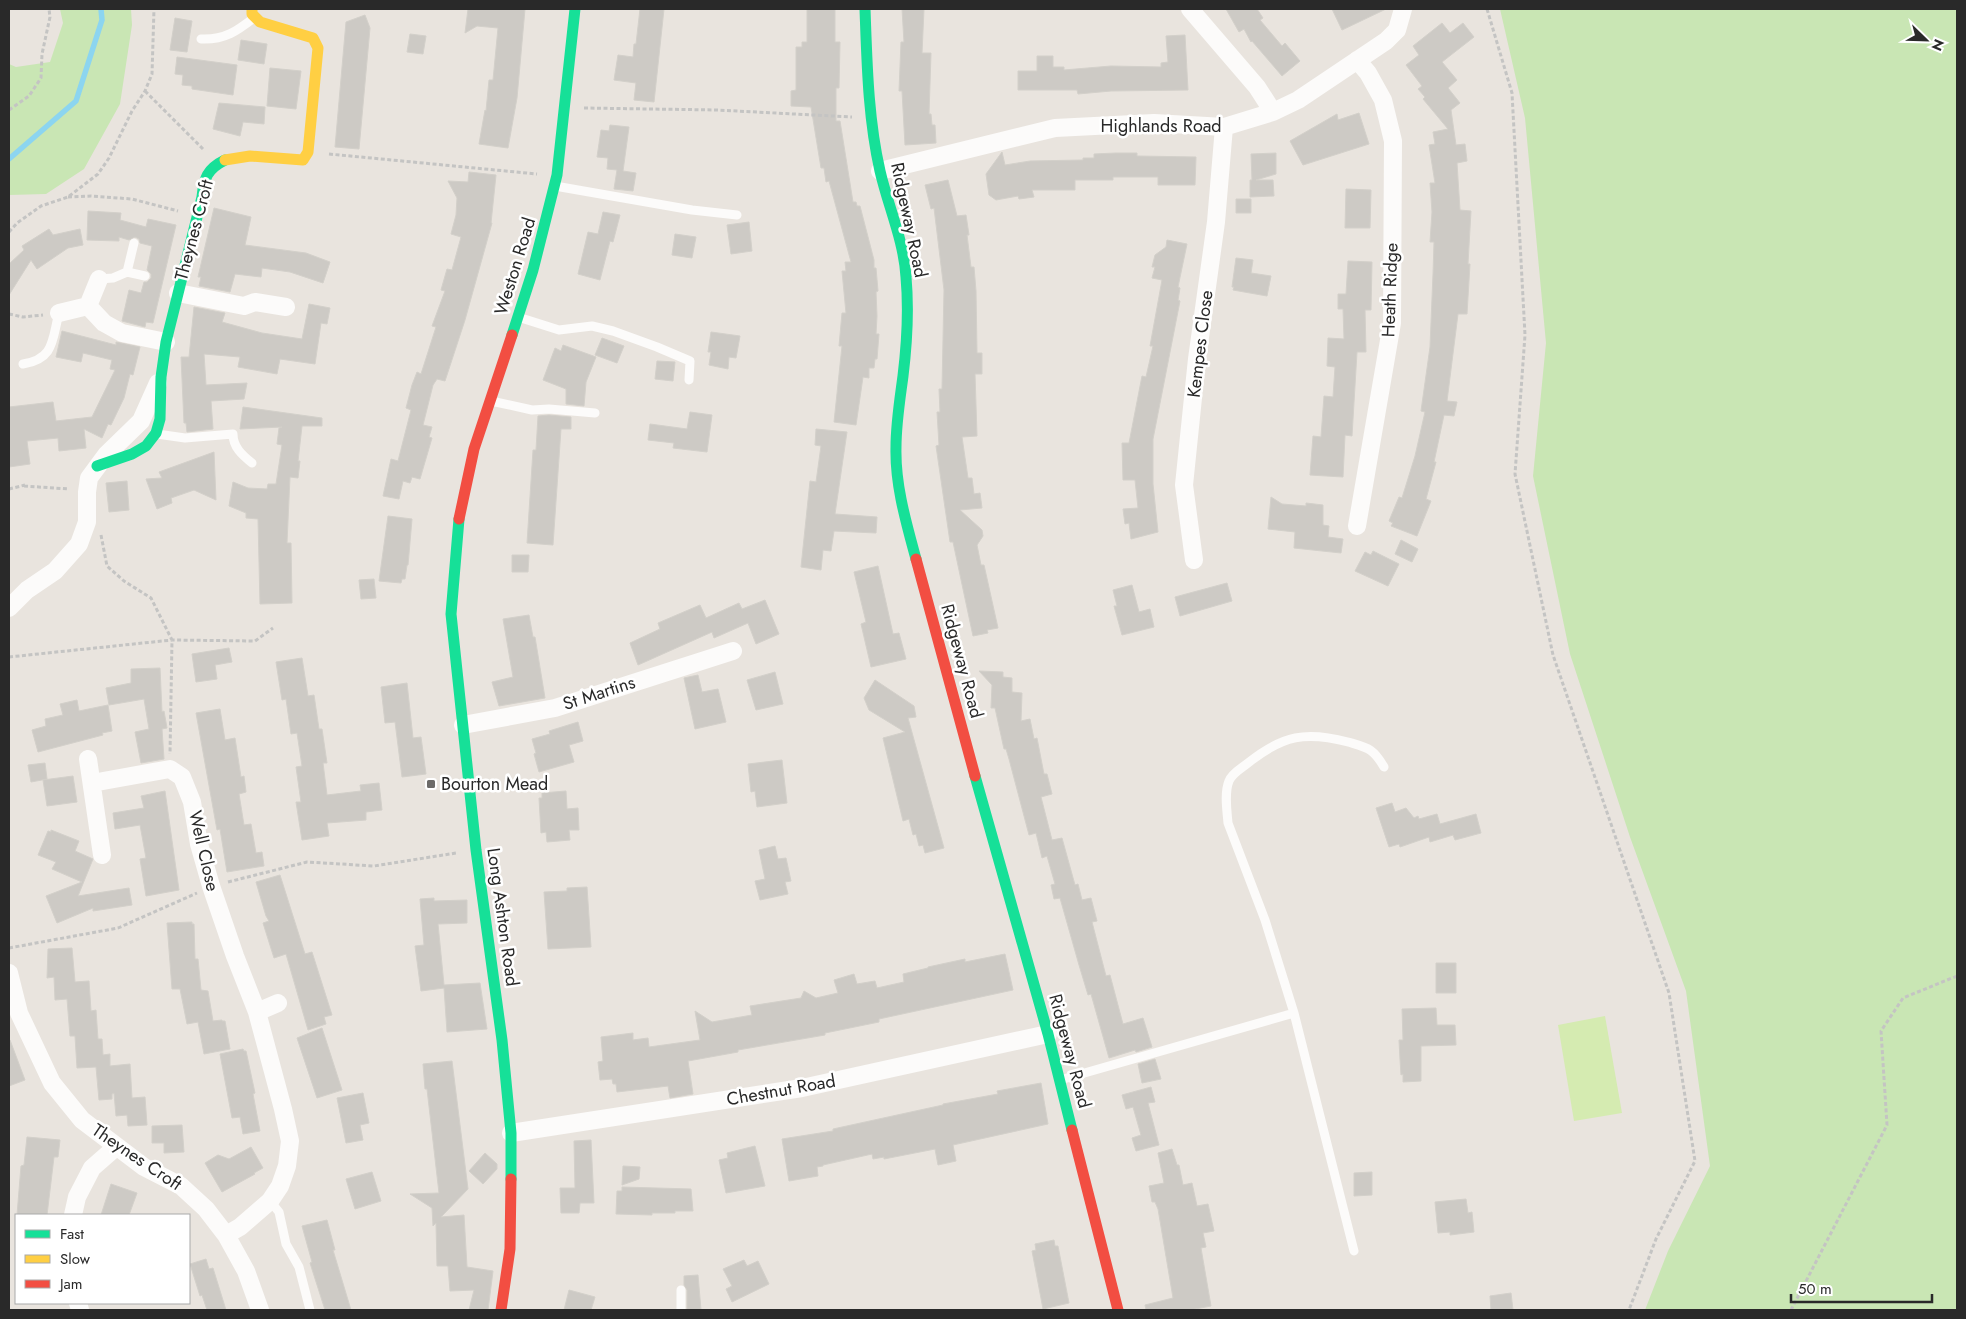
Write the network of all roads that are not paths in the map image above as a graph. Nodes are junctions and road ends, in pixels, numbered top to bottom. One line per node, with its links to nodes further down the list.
1 (575, 9): 11 (street, Weston Road)
2 (864, 9): 10 (street, Ridgeway Road)
3 (1190, 9): 8 (street)
4 (1403, 9): 7 (street, Highlands Road)
5 (254, 13): 6 (lane); 17 (street, Theynes Croft)
6 (201, 39)
7 (1357, 60): 8 (street, Highlands Road); 32 (street, Heath Ridge)
8 (1273, 112): 9 (street, Highlands Road)
9 (1224, 127): 10 (street, Highlands Road); 34 (street, Kempes Close)
10 (880, 171): 47 (street, Ridgeway Road)
11 (556, 181): 12 (lane); 21 (street, Weston Road)
12 (737, 215)
13 (134, 243): 14 (lane)
14 (127, 272): 15 (lane); 16 (lane)
15 (145, 276)
16 (99, 279): 18 (street)
17 (178, 293): 19 (street); 22 (street, Theynes Croft)
18 (88, 306): 20 (street); 22 (street)
19 (286, 307)
20 (59, 313): 23 (lane)
21 (518, 317): 25 (lane); 26 (street, Weston Road)
22 (166, 342): 24 (street, Theynes Croft)
23 (23, 364)
24 (161, 377): 28 (street, Theynes Croft); 29 (street, Theynes Croft)
25 (689, 380)
26 (490, 400): 27 (lane); 33 (street, Weston Road)
27 (595, 414)
28 (138, 425): 29 (lane); 31 (street, Theynes Croft)
29 (156, 434): 30 (lane); 31 (street)
30 (252, 463)
31 (97, 466): 35 (street, Theynes Croft)
32 (1356, 526)
33 (457, 528): 37 (street, Long Ashton Road)
34 (1194, 560)
35 (9, 608)
36 (733, 651): 37 (street, St Martins)
37 (463, 725): 49 (street, Long Ashton Road)
38 (88, 759): 40 (street)
39 (1384, 766): 45 (lane)
40 (92, 783): 41 (street); 44 (street, Well Close)
41 (102, 855)
42 (9, 973): 46 (street, Theynes Croft)
43 (278, 1003): 44 (street)
44 (257, 1012): 51 (street, Well Close)
45 (1294, 1013): 48 (lane); 54 (lane)
46 (14, 1015): 50 (street, Theynes Croft)
47 (1048, 1034): 48 (street, Ridgeway Road); 49 (street, Chestnut Road)
48 (1060, 1080): 60 (street, Ridgeway Road)
49 (510, 1134): 58 (street, Long Ashton Road)
50 (116, 1147): 52 (street); 53 (street, Theynes Croft)
51 (270, 1200): 53 (street, Well Close); 57 (lane)
52 (73, 1214)
53 (226, 1235): 56 (street, Theynes Croft)
54 (1354, 1251)
55 (681, 1290): 59 (lane)
56 (260, 1310)
57 (310, 1310)
58 (502, 1310)
59 (681, 1310)
60 (1118, 1310)

